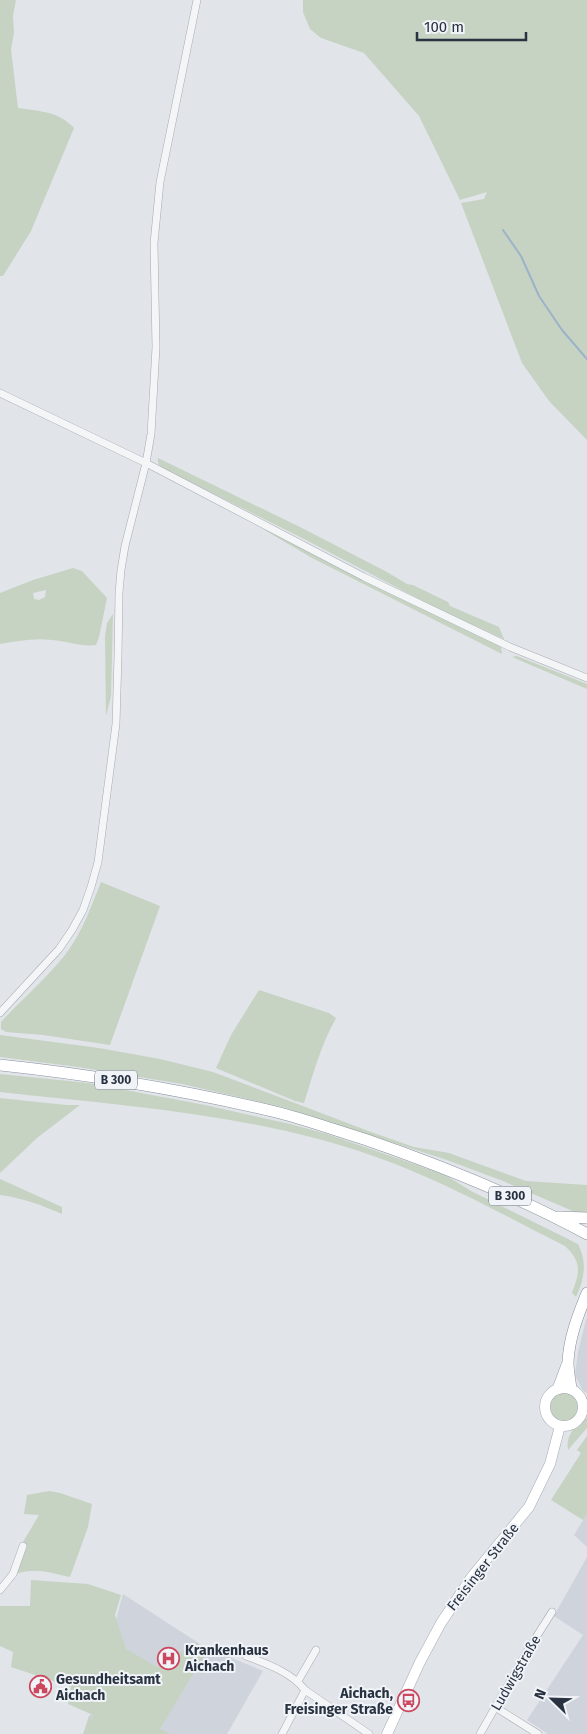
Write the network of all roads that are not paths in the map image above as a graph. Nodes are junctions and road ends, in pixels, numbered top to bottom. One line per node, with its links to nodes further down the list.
1 (197, 0): 3 (street)
2 (0, 393): 3 (street)
3 (146, 463): 4 (street); 5 (street)
4 (587, 678)
5 (0, 1013)
6 (0, 1065): 7 (highway, B 300)
7 (555, 1216): 8 (highway); 9 (highway, B 300)
8 (587, 1218)
9 (572, 1226): 10 (highway, B 300); 11 (highway)
10 (587, 1234)
11 (587, 1242)
12 (587, 1293): 13 (highway)
13 (568, 1364): 14 (highway); 15 (highway)
14 (558, 1389): 15 (main road); 17 (main road)
15 (571, 1389): 16 (main road)
16 (585, 1406): 17 (main road)
17 (560, 1426): 28 (main road, Freisinger Straße)
18 (23, 1546): 19 (street)
19 (0, 1590)
20 (552, 1612): 25 (street, Ludwigstraße)
21 (316, 1650): 23 (street)
22 (246, 1656): 23 (street)
23 (298, 1681): 24 (street)
24 (305, 1690): 26 (street); 27 (street)
25 (496, 1706): 29 (street, Ludwigstraße); 30 (street)
26 (282, 1734)
27 (369, 1734)
28 (386, 1734)
29 (480, 1734)
30 (538, 1734)

